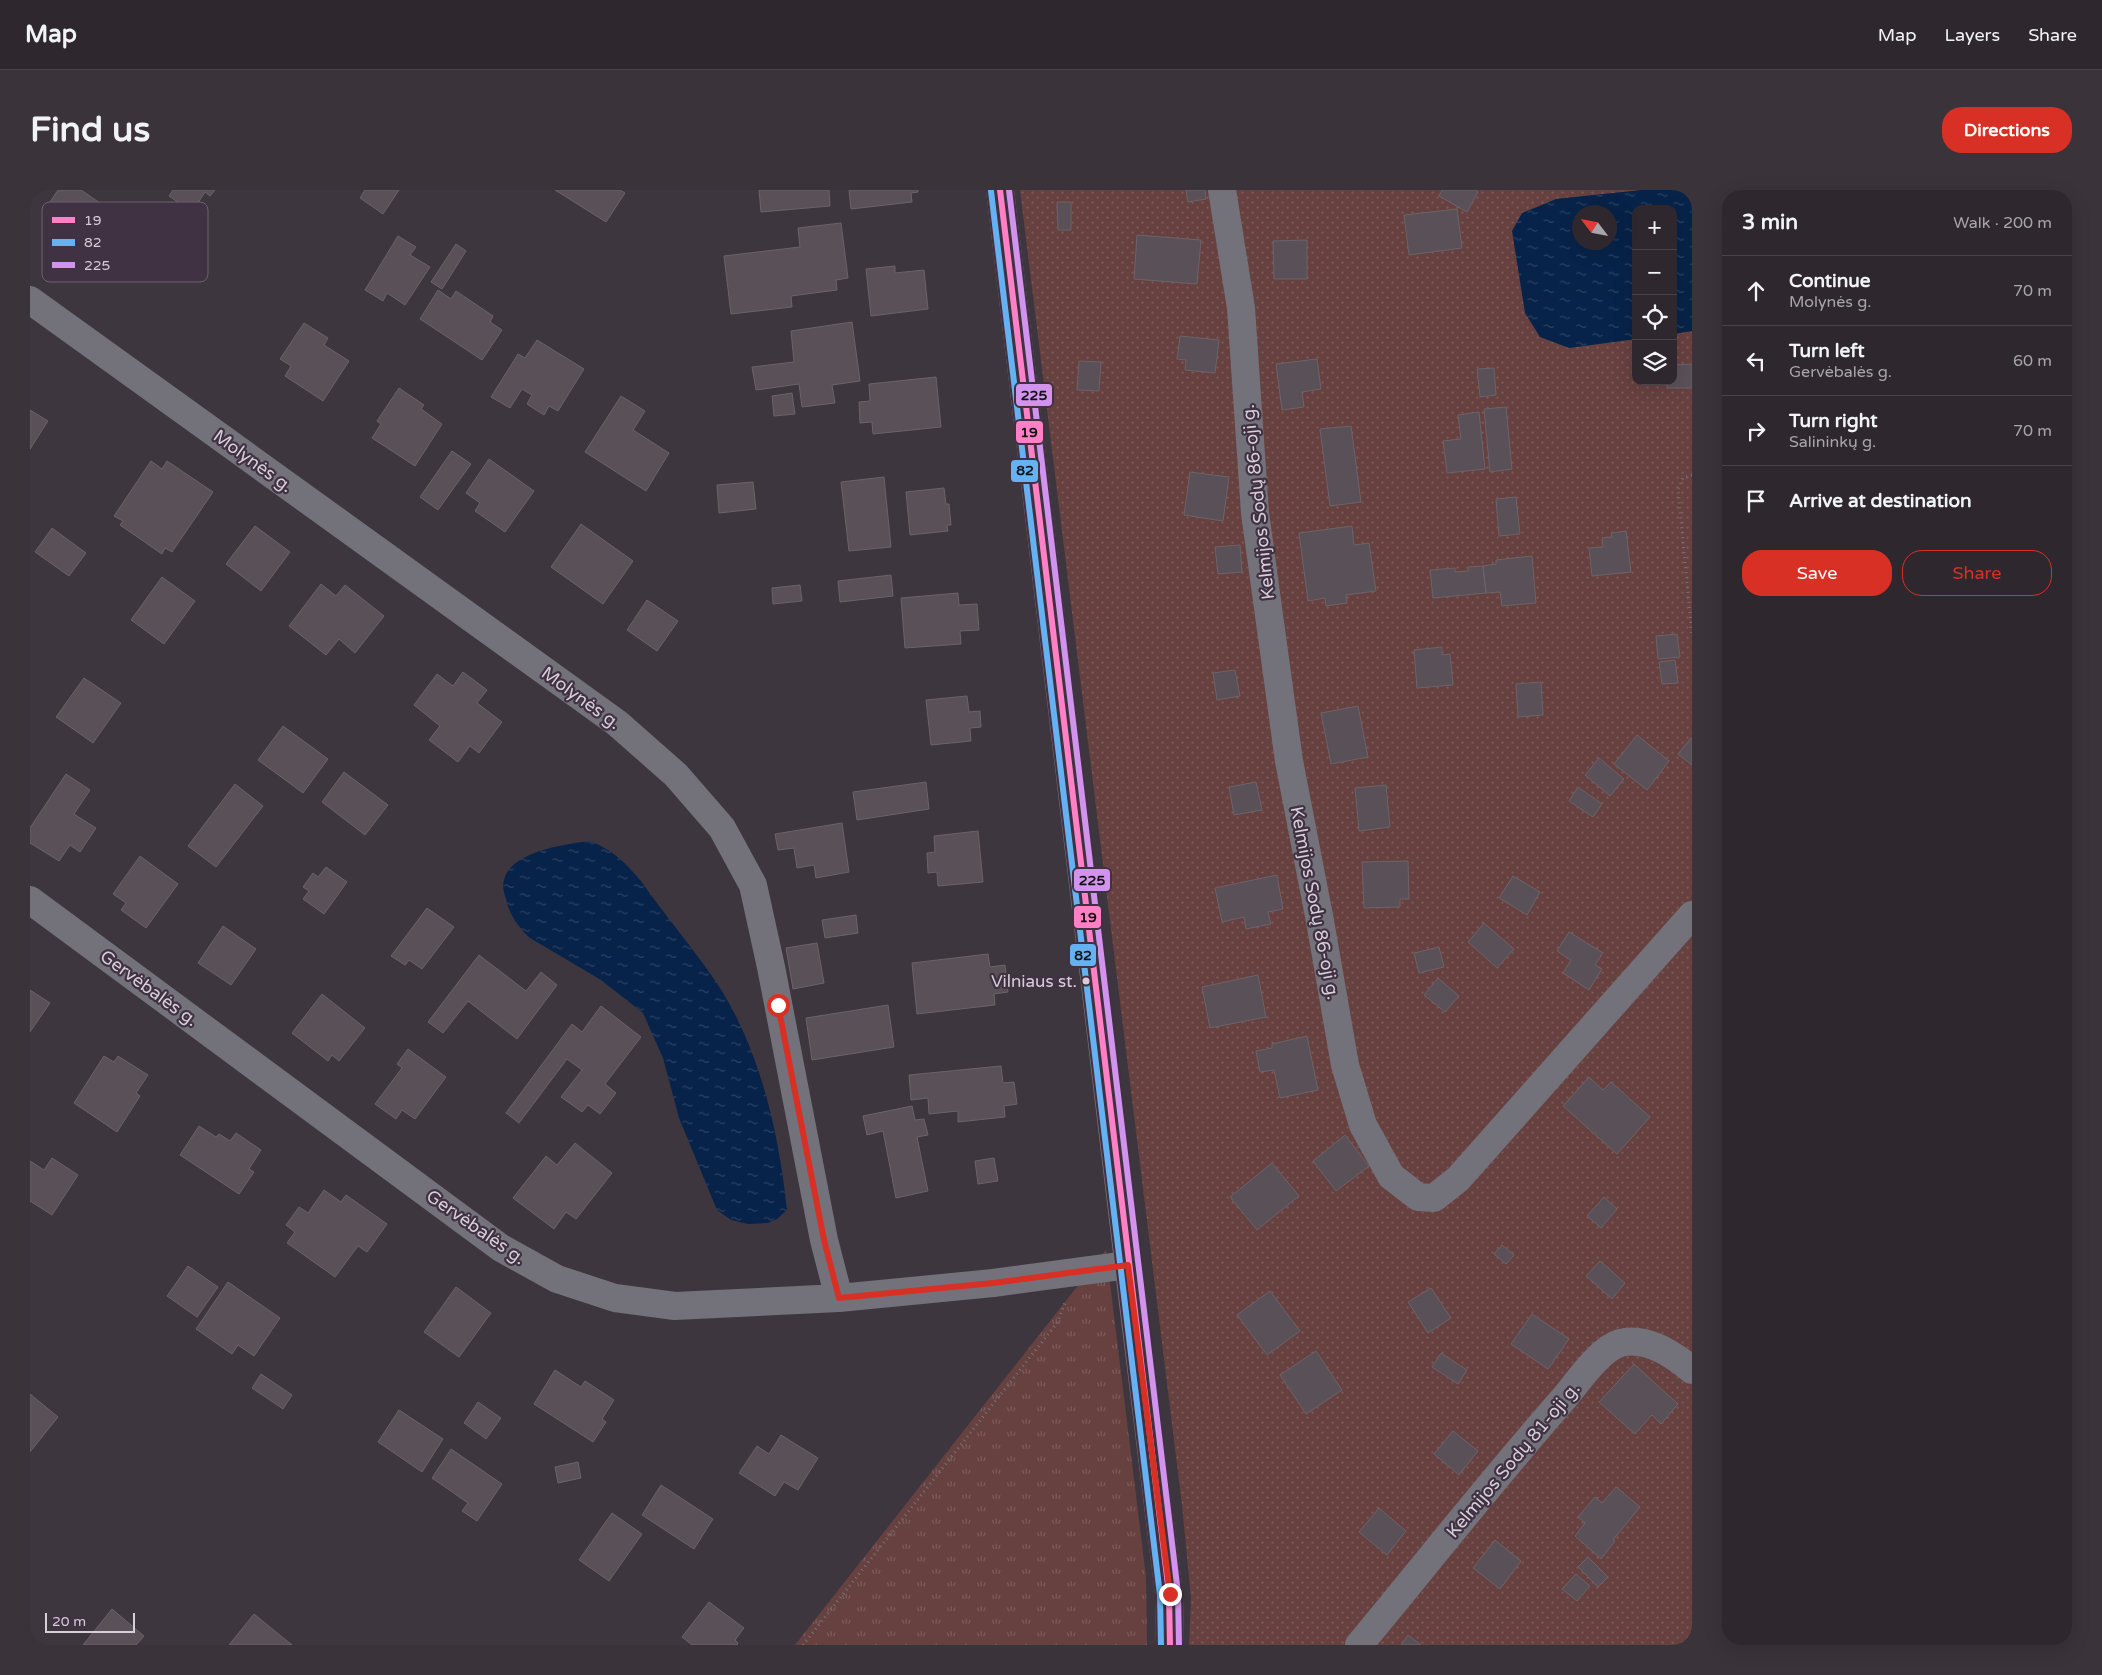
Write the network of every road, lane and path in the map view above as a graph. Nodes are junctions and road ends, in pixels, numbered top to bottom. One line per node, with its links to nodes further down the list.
1 (1000, 190): 8 (main road)
2 (1222, 190): 7 (street, Kelmijos Sodų 86-oji g.)
3 (30, 300): 10 (street, Molynės g.)
4 (1692, 475): 5 (path)
5 (1692, 634)
6 (30, 900): 10 (street, Gervėbalės g.)
7 (1692, 915)
8 (1128, 1265): 9 (street, Gervėbalės g.); 13 (main road)
9 (1065, 1274): 10 (street, Gervėbalės g.); 12 (path)
10 (839, 1298)
11 (1692, 1370): 14 (street, Kelmijos Sodų 81-oji g.)
12 (803, 1645)
13 (1170, 1645)
14 (1360, 1645)

